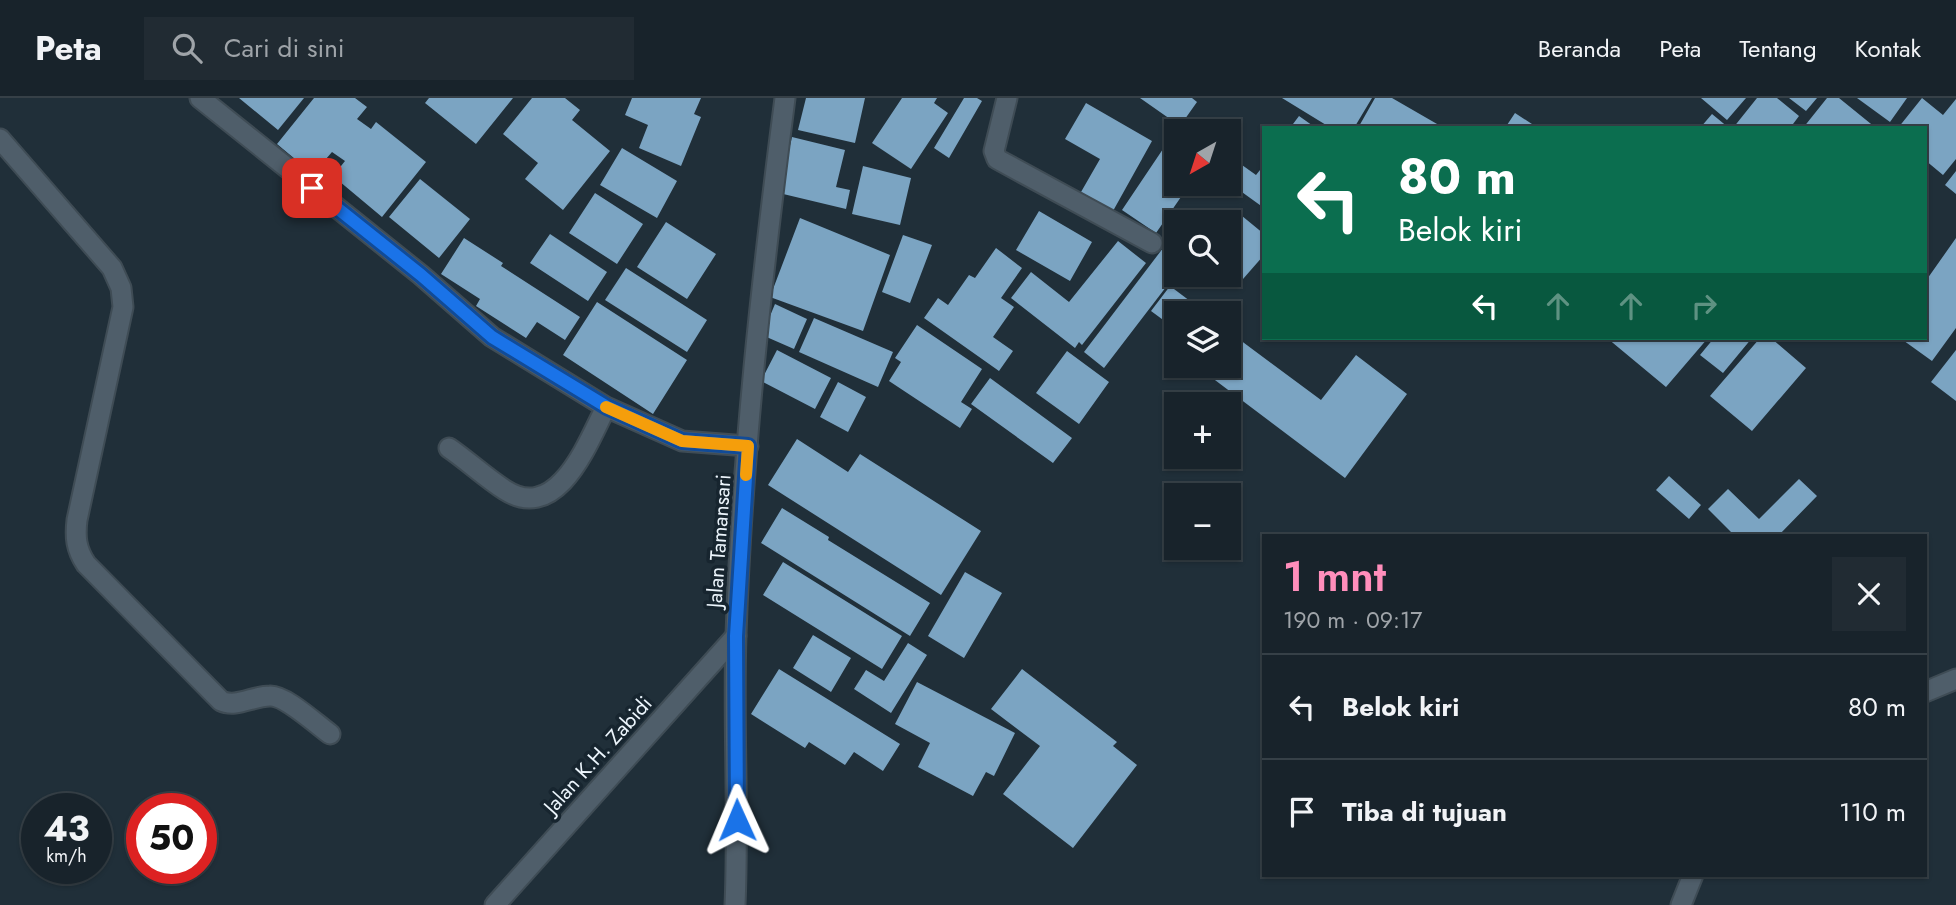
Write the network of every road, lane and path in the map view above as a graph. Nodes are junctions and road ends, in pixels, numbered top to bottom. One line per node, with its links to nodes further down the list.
1 (200, 98): 6 (street)
2 (785, 98): 7 (street, Jalan Tamansari)
3 (1007, 98): 5 (street)
4 (0, 139): 12 (street)
5 (1152, 243)
6 (607, 407): 7 (street); 8 (street)
7 (748, 446): 9 (street, Jalan Tamansari)
8 (449, 448)
9 (736, 636): 14 (street, Jalan K.H. Zabidi); 15 (street, Jalan Tamansari)
10 (1956, 679): 11 (street)
11 (1927, 691)
12 (330, 734)
13 (1692, 877): 16 (street)
14 (495, 905)
15 (735, 905)
16 (1681, 905)

